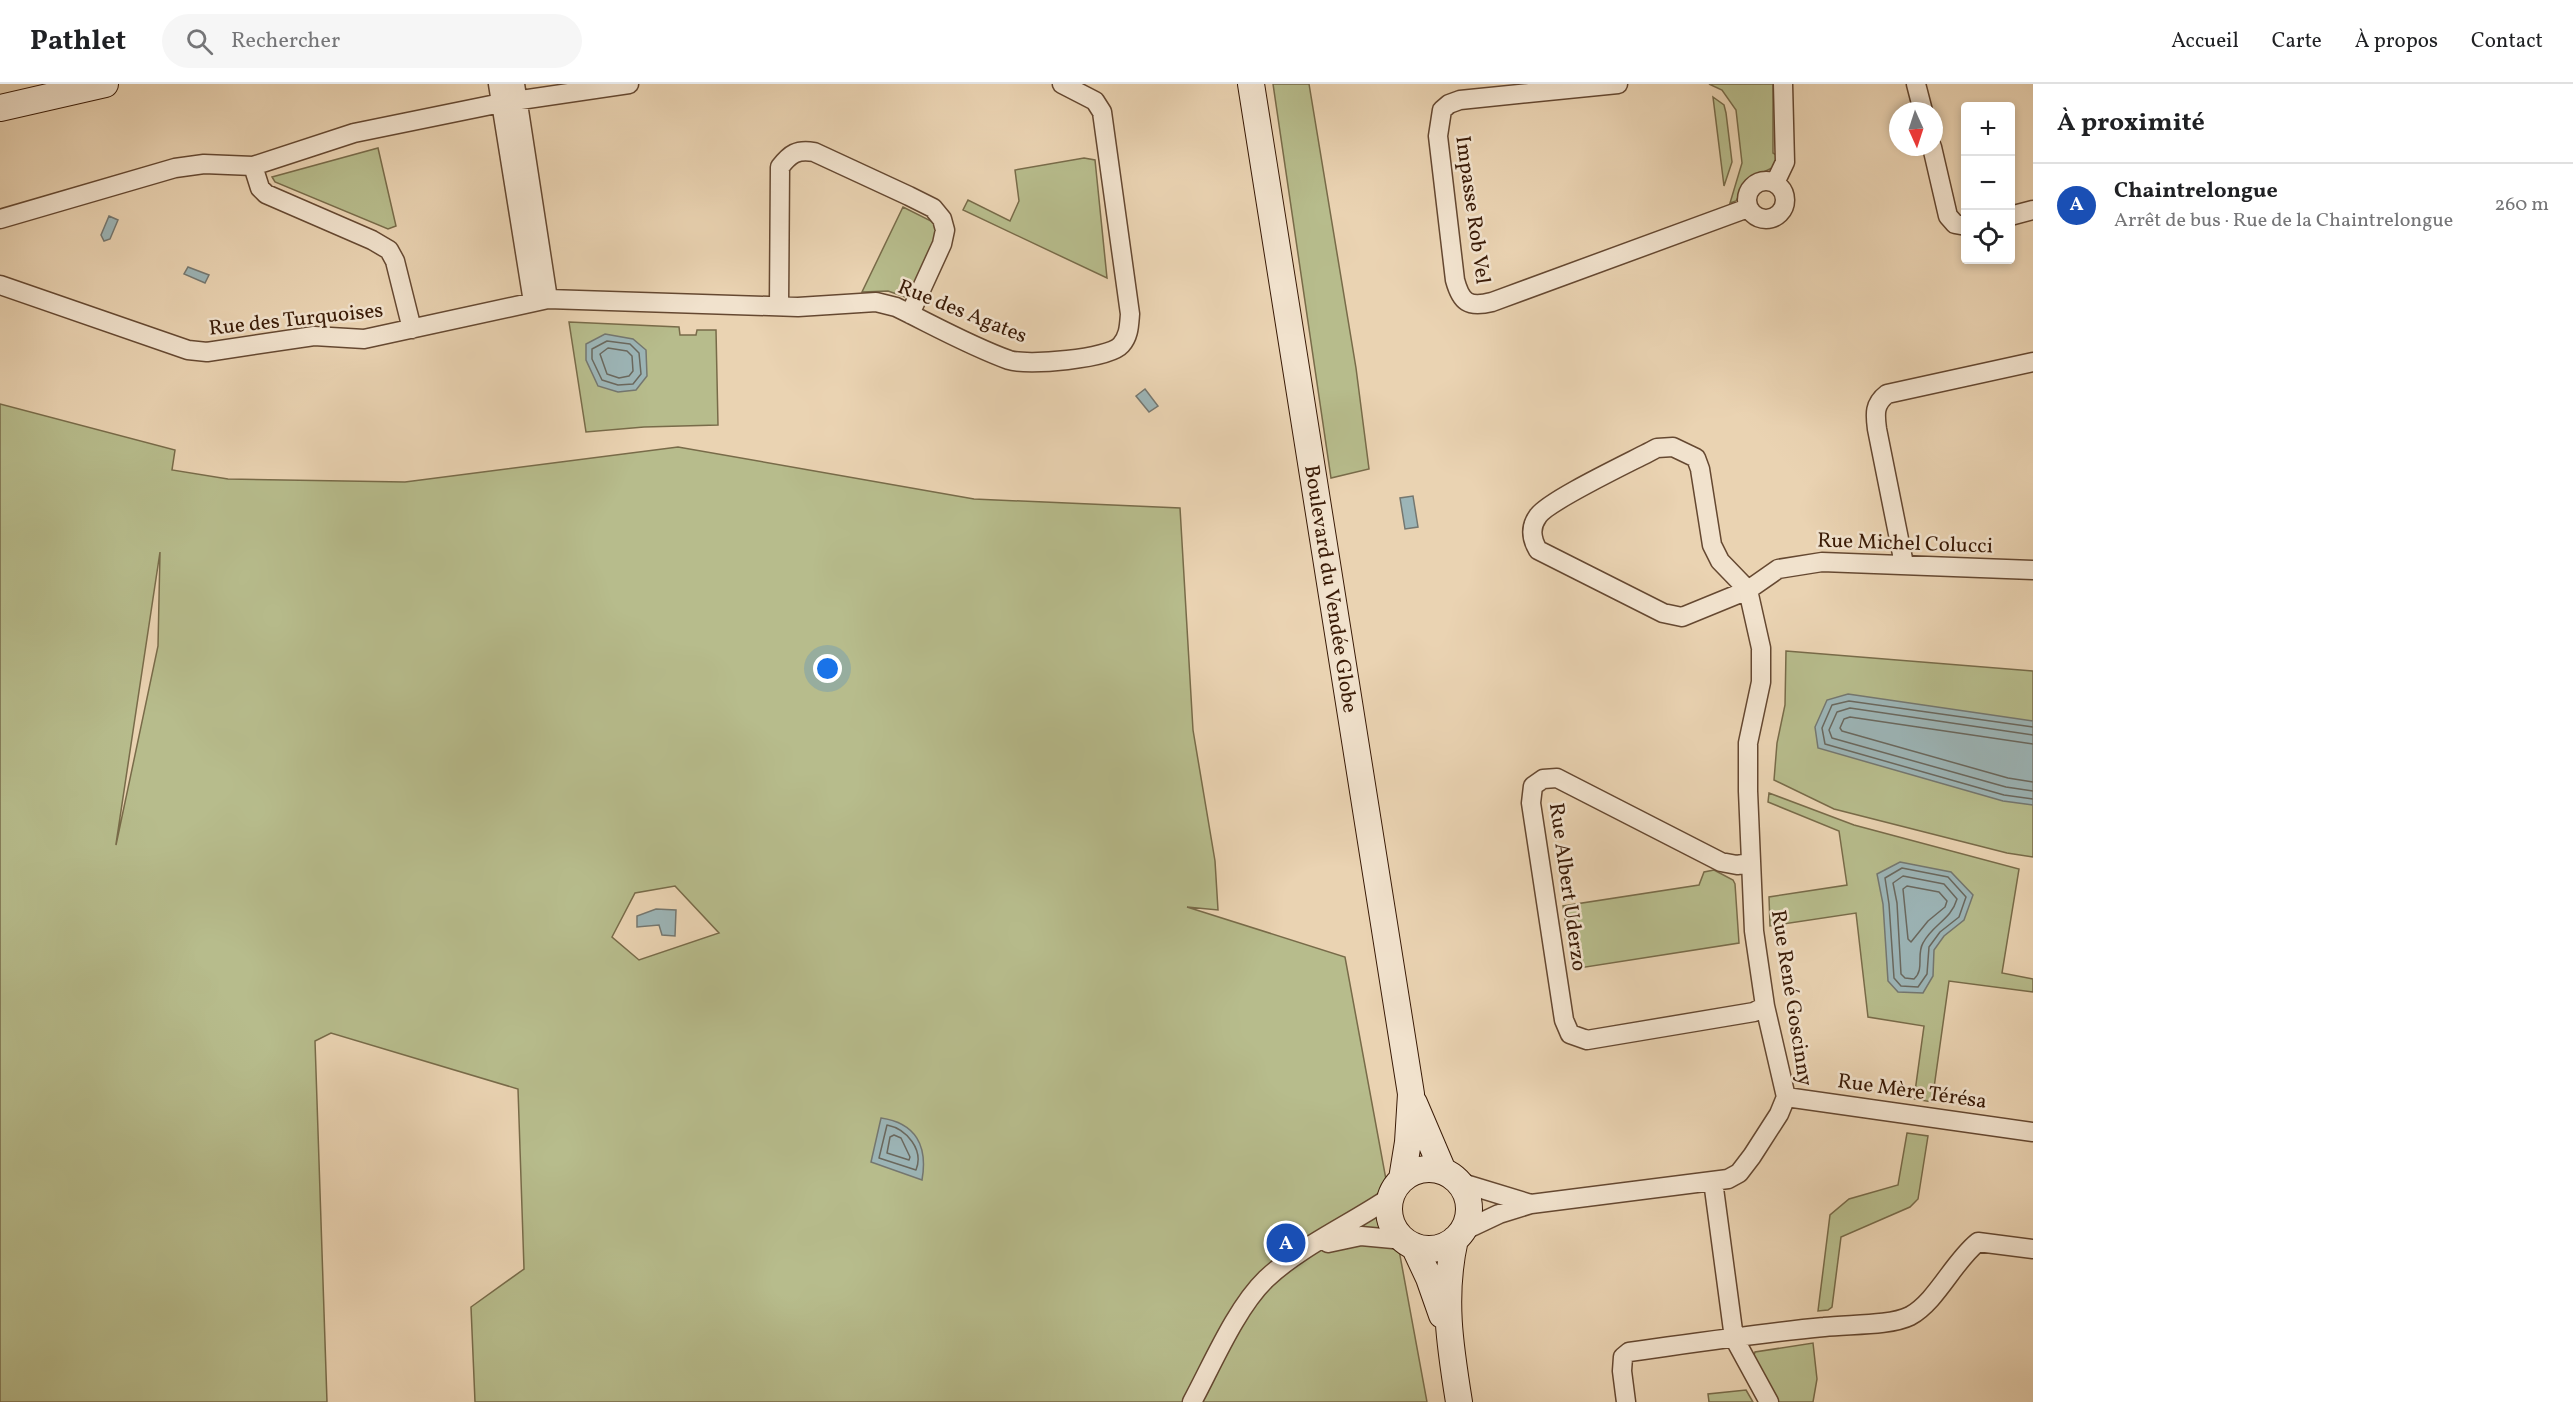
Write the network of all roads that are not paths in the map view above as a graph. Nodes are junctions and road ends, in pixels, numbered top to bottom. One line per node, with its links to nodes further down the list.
1 (105, 84): 12 (main road)
2 (498, 84): 10 (street)
3 (629, 84): 10 (street)
4 (1062, 84): 9 (street, Rue des Agates)
5 (1251, 84): 32 (main road, Boulevard du Vendée Globe)
6 (1618, 84): 16 (street, Impasse Rob Vel)
7 (1783, 84): 15 (street)
8 (1916, 84): 11 (street)
9 (1097, 92): 24 (street, Rue des Agates)
10 (511, 96): 14 (street); 22 (street)
11 (1921, 102)
12 (0, 108)
13 (1934, 156): 20 (street)
14 (253, 166): 19 (street); 25 (street)
15 (1775, 183): 16 (street); 16 (street)
16 (1748, 208)
17 (2033, 210): 18 (street)
18 (2015, 215)
19 (0, 219)
20 (1961, 226)
21 (0, 285): 25 (street, Rue des Turquoises)
22 (540, 300): 23 (street, Rue des Agates); 25 (street, Rue des Turquoises)
23 (779, 306): 24 (street, Rue des Agates); 24 (street)
24 (910, 314)
25 (412, 329)
26 (2033, 362): 27 (street)
27 (1904, 564): 28 (street, Rue Michel Colucci); 29 (street, Rue Michel Colucci)
28 (2033, 570)
29 (1748, 590): 29 (street, Rue Michel Colucci); 30 (street, Rue René Goscinny)
30 (1750, 863): 31 (street, Rue René Goscinny); 31 (street, Rue Albert Uderzo)
31 (1765, 1006): 33 (street, Rue René Goscinny)
32 (1411, 1094): 35 (main road, Boulevard du Vendée Globe); 37 (main road, Boulevard du Vendée Globe)
33 (1786, 1097): 34 (street, Rue Mère Térésa); 36 (street, Rue René Goscinny)
34 (2033, 1132)
35 (1451, 1176): 37 (main road); 38 (street); 39 (main road)
36 (1713, 1181): 38 (street, Rue René Goscinny); 44 (street)
37 (1396, 1189): 40 (main road); 41 (street)
38 (1531, 1204): 39 (street)
39 (1459, 1235): 40 (main road); 43 (main road)
40 (1409, 1243): 41 (street); 43 (main road)
41 (1311, 1247): 45 (street)
42 (2033, 1249): 44 (street)
43 (1448, 1328): 46 (main road)
44 (1734, 1338): 47 (street); 48 (street)
45 (1192, 1402)
46 (1459, 1402)
47 (1626, 1402)
48 (1769, 1402)

